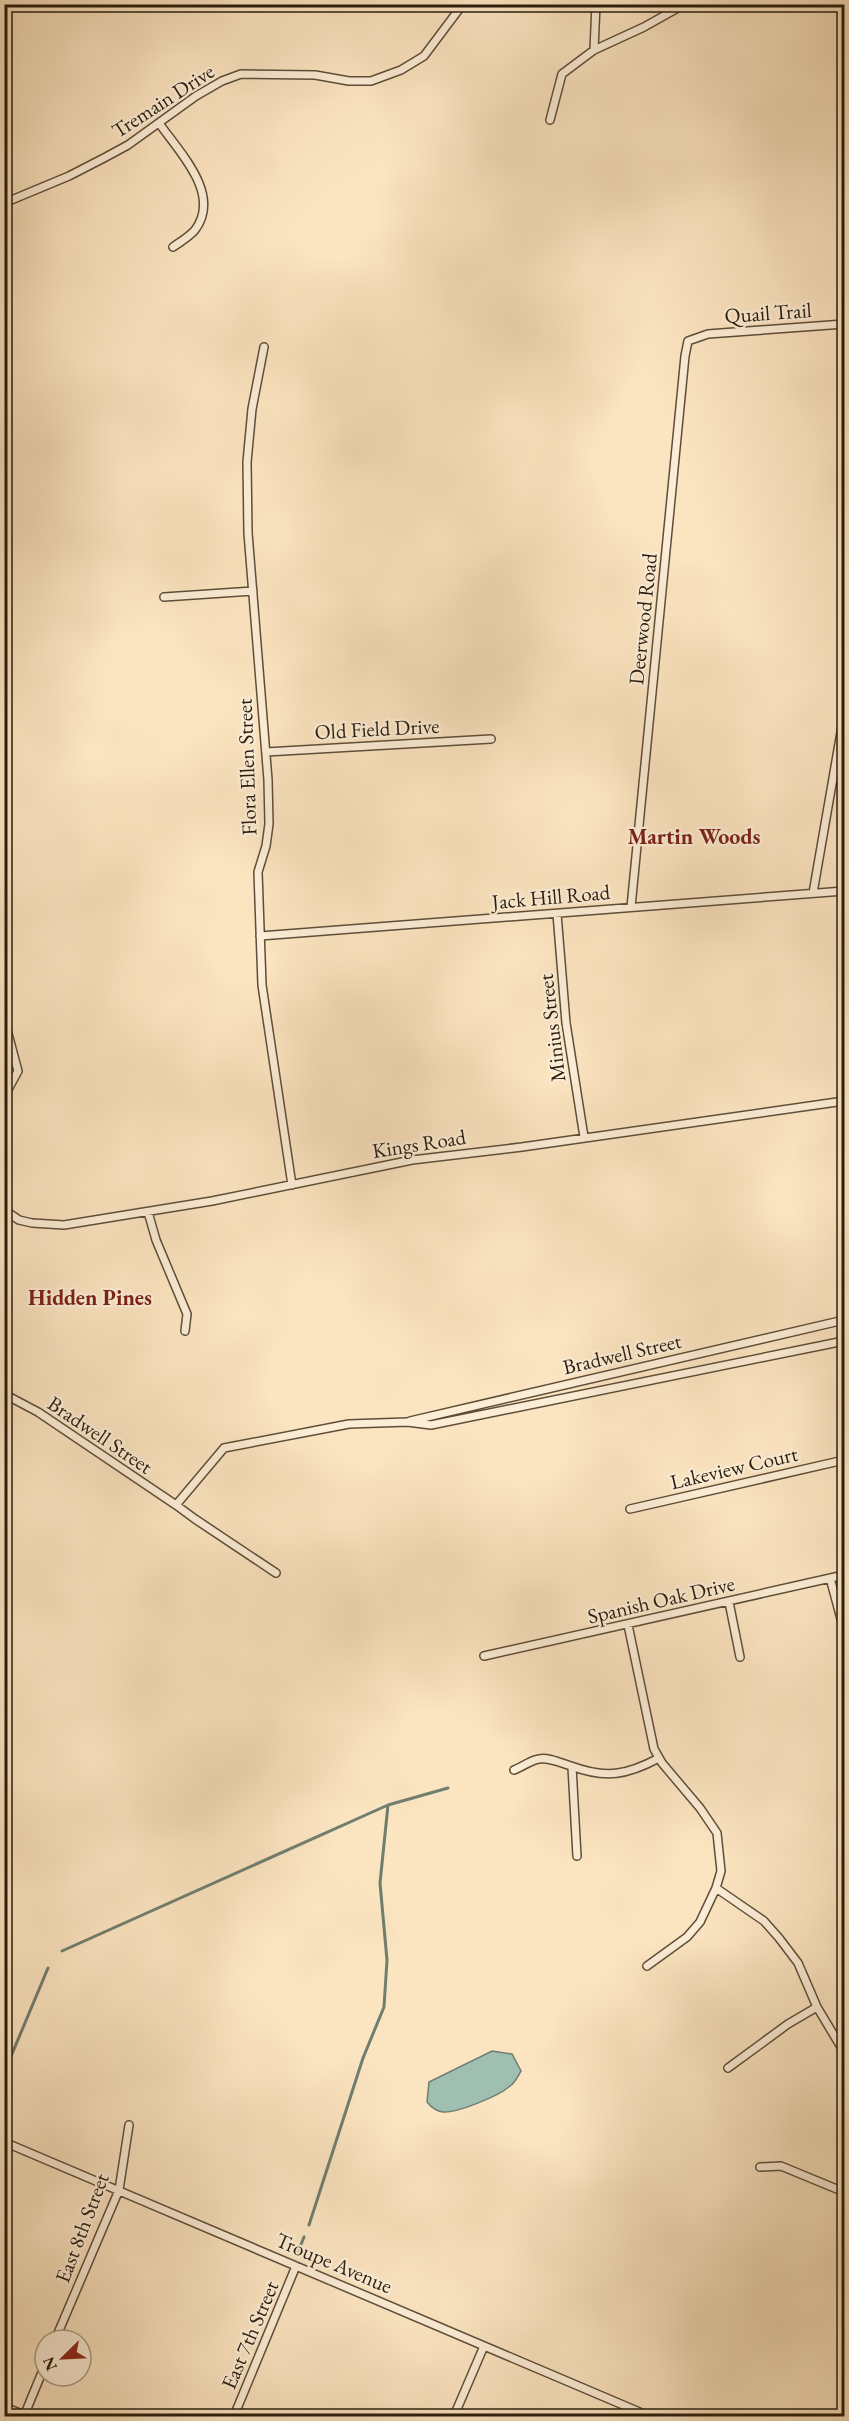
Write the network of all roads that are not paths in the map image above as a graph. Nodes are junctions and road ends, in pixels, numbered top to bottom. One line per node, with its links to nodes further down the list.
1 (463, 4): 6 (street, Tremain Drive)
2 (596, 4): 4 (street)
3 (685, 4): 4 (street)
4 (594, 50): 5 (street)
5 (550, 120)
6 (159, 123): 7 (street, Tremain Drive); 8 (street)
7 (4, 205)
8 (172, 247)
9 (844, 324): 10 (street, Quail Trail)
10 (694, 339): 19 (street, Deerwood Road)
11 (264, 347): 12 (street, Flora Ellen Street)
12 (254, 591): 13 (street); 16 (street, Flora Ellen Street)
13 (164, 597)
14 (844, 715): 18 (street)
15 (491, 739): 16 (street, Old Field Drive)
16 (266, 752): 21 (street, Flora Ellen Street)
17 (844, 891): 18 (street, Jack Hill Road)
18 (813, 893): 19 (street, Jack Hill Road)
19 (631, 907): 20 (street, Jack Hill Road)
20 (557, 914): 21 (street, Jack Hill Road); 25 (street, Minius Street)
21 (260, 936): 26 (street, Flora Ellen Street)
22 (7, 1030): 23 (street)
23 (4, 1097)
24 (844, 1101): 25 (street, Kings Road)
25 (584, 1137): 26 (street, Kings Road)
26 (292, 1185): 28 (street, Kings Road)
27 (4, 1210): 28 (street, Kings Road)
28 (148, 1212): 30 (street)
29 (844, 1320): 33 (street, Bradwell Street)
30 (186, 1330)
31 (844, 1341): 33 (street, Bradwell Street)
32 (4, 1394): 35 (street, Bradwell Street)
33 (407, 1422): 35 (street, Bradwell Street)
34 (844, 1460): 36 (street, Lakeview Court)
35 (176, 1505): 37 (street, Bradwell Street)
36 (630, 1509)
37 (276, 1573)
38 (844, 1575): 39 (street, Spanish Oak Drive)
39 (830, 1578): 40 (street, Spanish Oak Drive); 42 (street)
40 (729, 1602): 41 (street, Spanish Oak Drive); 44 (street)
41 (628, 1625): 43 (street, Spanish Oak Drive); 45 (street)
42 (844, 1630)
43 (484, 1656)
44 (740, 1657)
45 (659, 1758): 46 (street); 49 (street)
46 (572, 1767): 47 (street); 48 (street)
47 (514, 1770)
48 (577, 1856)
49 (716, 1888): 50 (street); 51 (street)
50 (647, 1966)
51 (817, 2007): 52 (street); 53 (street)
52 (844, 2052)
53 (728, 2068)
54 (129, 2125): 57 (street, East 8th Street)
55 (4, 2142): 57 (street, Troupe Avenue)
56 (760, 2167): 58 (street)
57 (119, 2190): 59 (street, Troupe Avenue); 60 (street, East 8th Street)
58 (844, 2192)
59 (296, 2266): 61 (street, Troupe Avenue); 65 (street, East 7th Street)
60 (61, 2328)
61 (484, 2346): 66 (street); 67 (street, Troupe Avenue)
62 (36, 2388): 64 (street)
63 (4, 2407): 64 (street)
64 (25, 2416)
65 (234, 2416)
66 (454, 2416)
67 (649, 2416)

